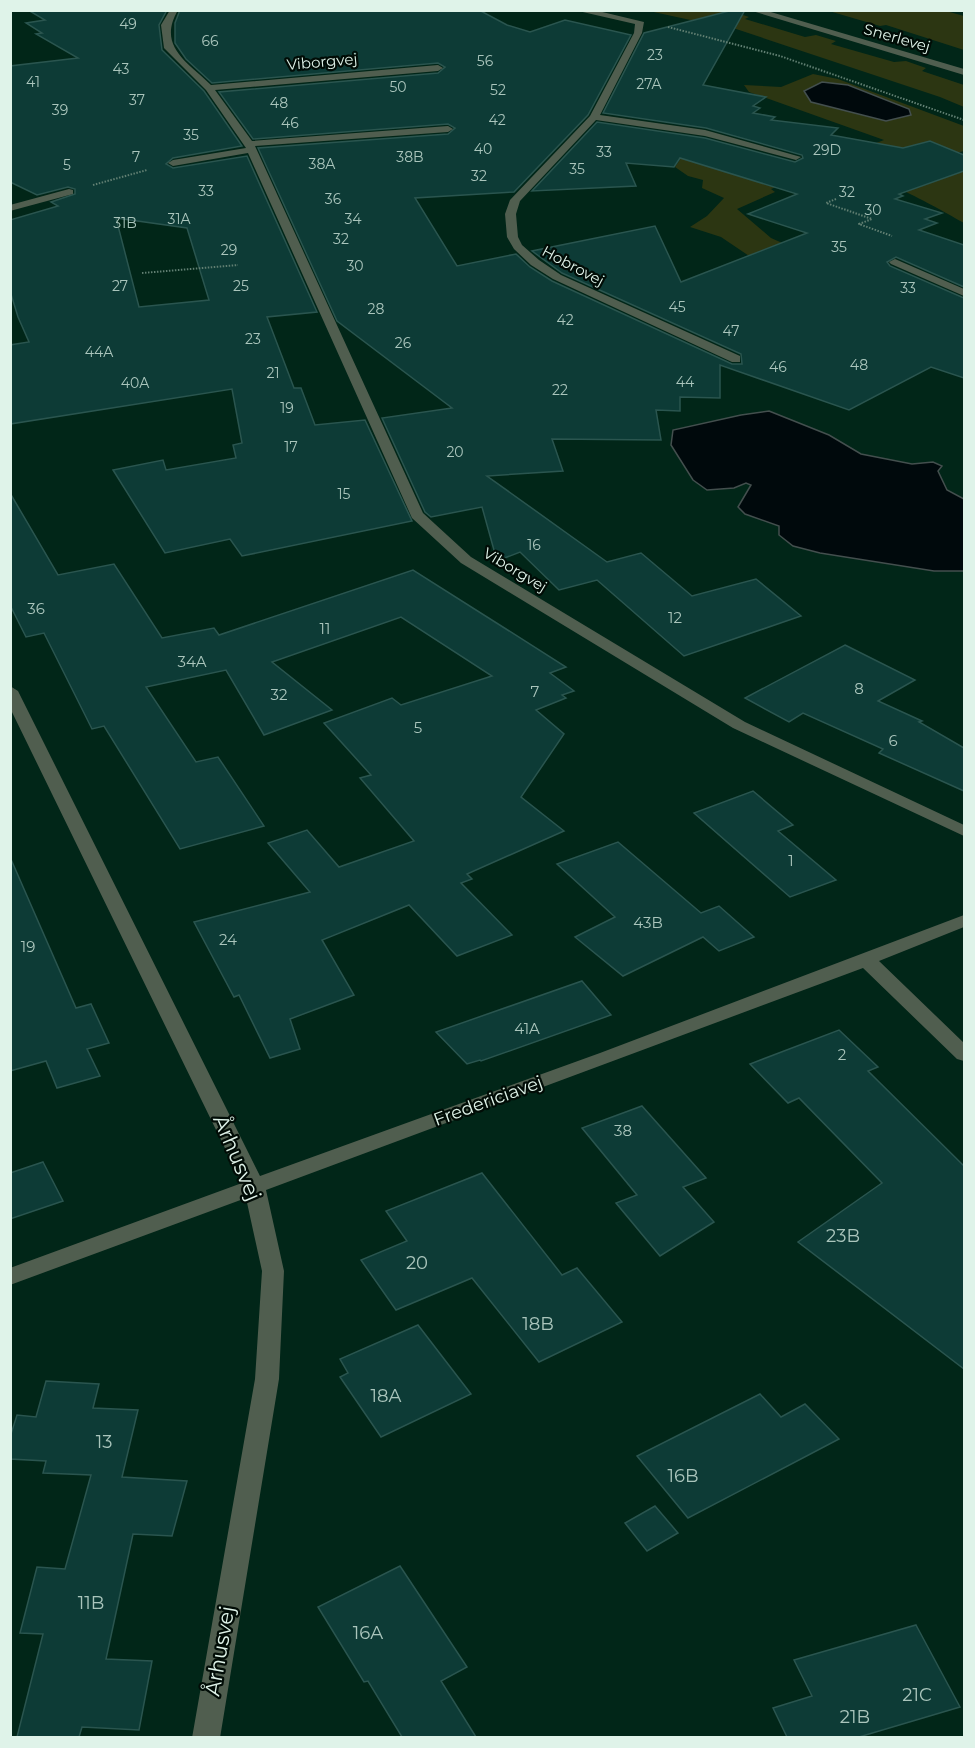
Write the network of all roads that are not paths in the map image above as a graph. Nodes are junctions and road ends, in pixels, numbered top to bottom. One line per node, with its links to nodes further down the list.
1 (174, 10): 6 (street, Viborgvej)
2 (578, 10): 7 (street, Hobrovej)
3 (753, 10): 5 (street, Snerlevej)
4 (438, 68): 6 (street, Viborgvej)
5 (964, 72)
6 (209, 88): 9 (street, Viborgvej)
7 (594, 117): 10 (street); 16 (street, Hobrovej)
8 (448, 129): 9 (street)
9 (250, 147): 11 (street); 18 (street, Viborgvej)
10 (796, 157)
11 (173, 163)
12 (69, 192): 13 (street)
13 (10, 208)
14 (895, 262): 15 (street)
15 (964, 293)
16 (736, 359)
17 (10, 691): 22 (street, Århusvej)
18 (964, 831)
19 (964, 921): 20 (street, Fredericiavej)
20 (866, 960): 21 (street); 22 (street, Fredericiavej)
21 (964, 1054)
22 (254, 1185): 23 (street, Fredericiavej); 24 (street, Århusvej)
23 (10, 1277)
24 (206, 1737)

